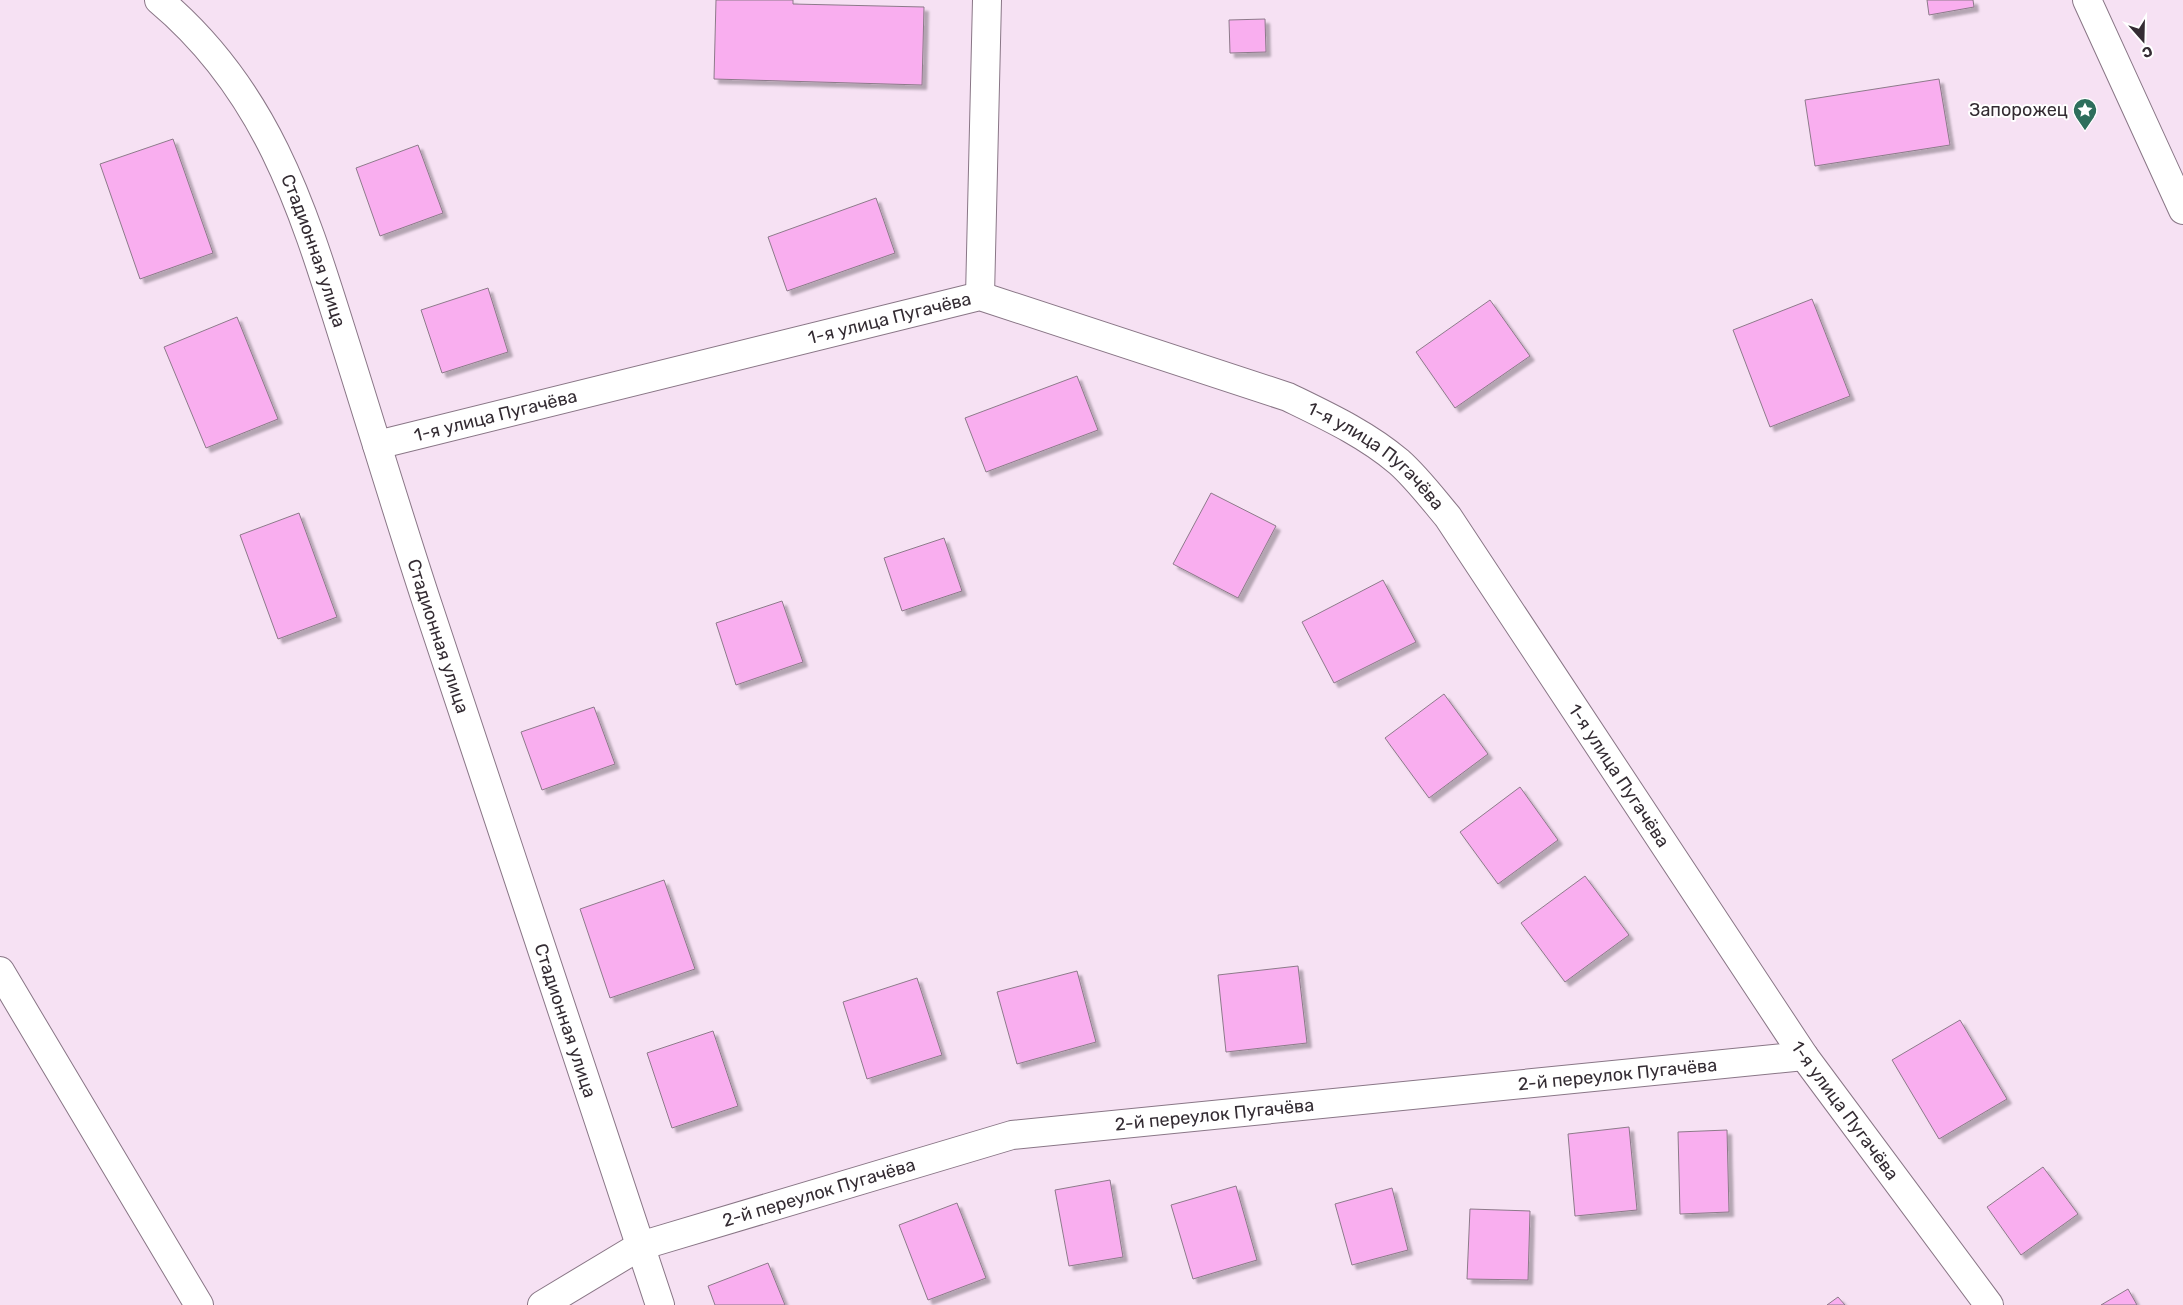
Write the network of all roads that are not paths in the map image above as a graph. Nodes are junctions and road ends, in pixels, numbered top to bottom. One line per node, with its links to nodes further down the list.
1 (159, 0): 6 (street, Стадионная улица)
2 (987, 0): 5 (street)
3 (2087, 0): 4 (street)
4 (2183, 210)
5 (980, 296): 6 (street, 1-я улица Пугачёва); 8 (street, 1-я улица Пугачёва)
6 (377, 445): 9 (street, Стадионная улица)
7 (0, 971): 10 (street)
8 (1804, 1056): 9 (street, 2-й переулок Пугачёва); 13 (street, 1-я улица Пугачёва)
9 (640, 1246): 11 (street, 2-й переулок Пугачёва); 12 (street, Стадионная улица)
10 (198, 1305)
11 (542, 1305)
12 (660, 1305)
13 (1988, 1305)

